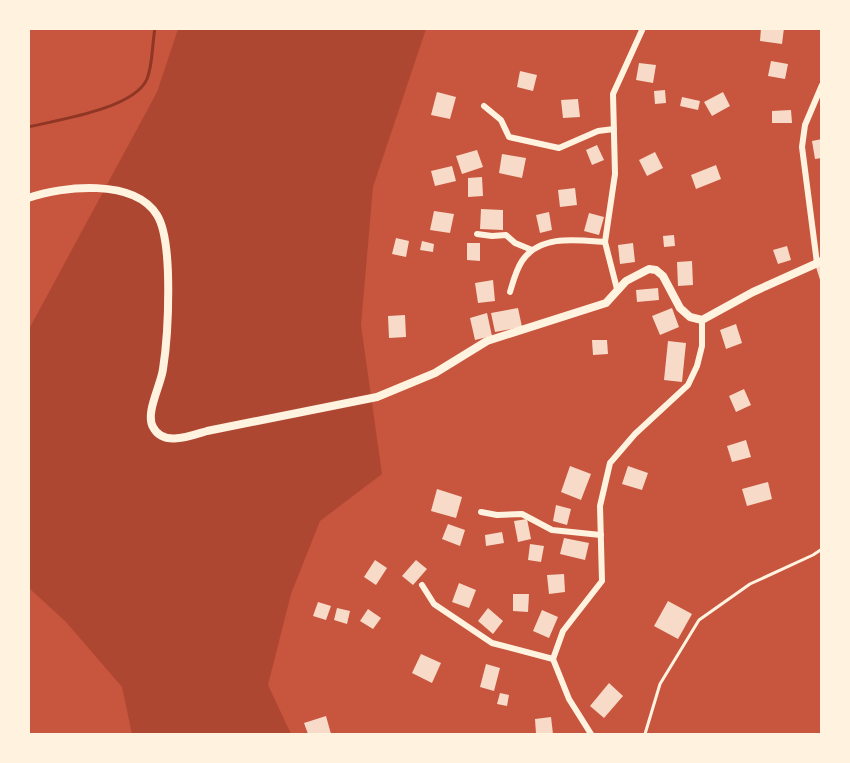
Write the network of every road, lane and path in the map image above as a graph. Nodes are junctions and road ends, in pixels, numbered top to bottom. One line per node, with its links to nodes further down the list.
1 (643, 28): 4 (street)
2 (822, 85): 9 (street)
3 (484, 106): 4 (street)
4 (614, 129): 7 (street)
5 (28, 198): 10 (street)
6 (477, 234): 8 (street)
7 (605, 242): 8 (street); 10 (street)
8 (532, 250): 11 (street)
9 (819, 262): 12 (street)
10 (617, 289): 12 (street)
11 (510, 292)
12 (702, 320): 14 (street)
13 (481, 512): 14 (street)
14 (601, 535): 17 (street)
15 (822, 549): 19 (lane)
16 (422, 585): 17 (street)
17 (554, 659): 18 (street)
18 (591, 735)
19 (645, 735)

